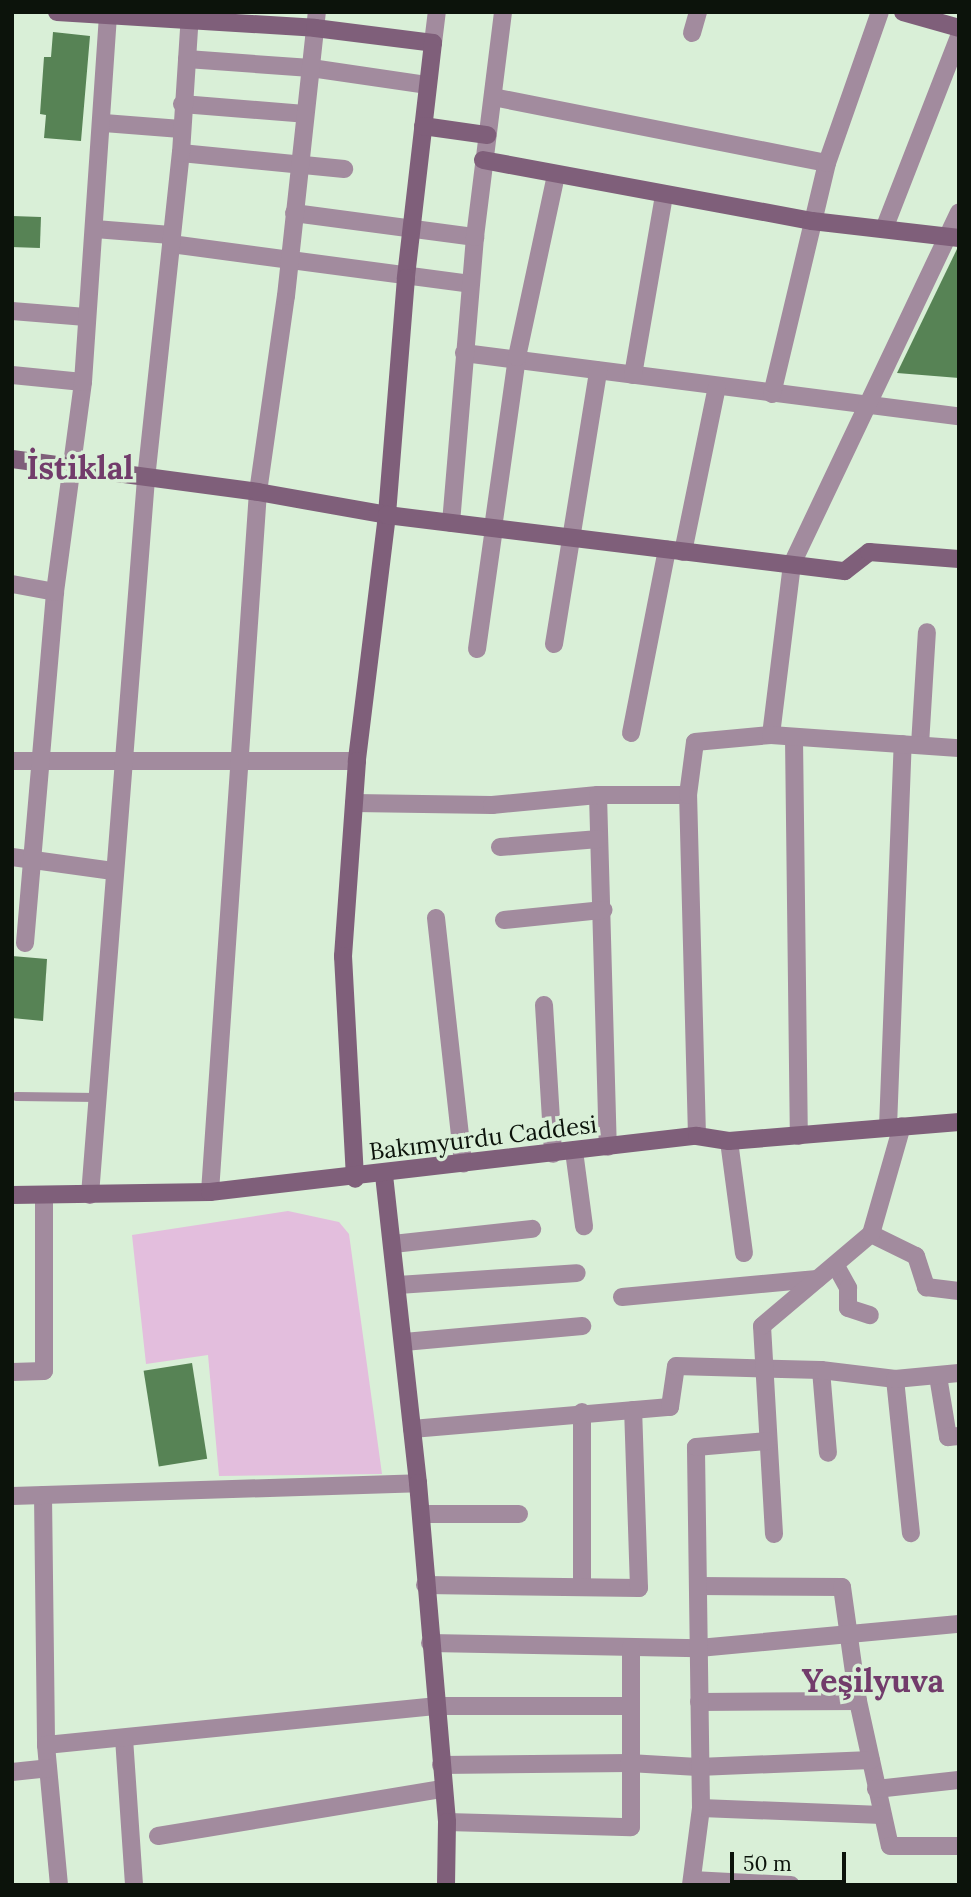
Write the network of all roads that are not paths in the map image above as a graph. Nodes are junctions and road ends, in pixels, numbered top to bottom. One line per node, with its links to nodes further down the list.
1 (57, 12): 7 (street)
2 (437, 12): 13 (street)
3 (503, 12): 17 (street)
4 (698, 12): 11 (street)
5 (880, 12): 26 (street)
6 (903, 12): 10 (street)
7 (108, 14): 8 (street); 20 (street)
8 (190, 15): 9 (street); 14 (street)
9 (316, 20): 13 (street); 15 (street)
10 (959, 28)
11 (692, 33)
12 (959, 37): 36 (street)
13 (433, 43): 16 (street)
14 (187, 59): 15 (street); 18 (street)
15 (311, 68): 16 (street); 19 (street)
16 (428, 85): 21 (street)
17 (493, 97): 23 (street); 26 (street)
18 (182, 104): 19 (street); 22 (street)
19 (305, 114): 27 (street)
20 (104, 123): 22 (street); 35 (street)
21 (423, 127): 23 (street); 34 (street)
22 (181, 129): 24 (street)
23 (487, 135): 25 (street)
24 (181, 153): 27 (street); 39 (street)
25 (483, 160): 29 (street); 37 (street)
26 (827, 163): 33 (street)
27 (297, 165): 28 (street); 31 (street)
28 (344, 169)
29 (556, 175): 30 (street); 46 (street)
30 (664, 196): 33 (street); 49 (street)
31 (294, 213): 34 (street); 40 (street)
32 (959, 213): 38 (street)
33 (812, 221): 36 (street); 52 (street)
34 (412, 227): 37 (street); 41 (street)
35 (95, 229): 39 (street); 44 (street)
36 (884, 229): 38 (street)
37 (475, 237): 42 (street)
38 (953, 237): 53 (street)
39 (171, 239): 40 (street); 57 (street)
40 (288, 262): 41 (street); 58 (street)
41 (406, 278): 42 (street); 59 (street)
42 (470, 284): 45 (street)
43 (12, 311): 44 (street)
44 (86, 317): 50 (street)
45 (464, 353): 46 (street); 60 (street)
46 (517, 357): 47 (street); 61 (street)
47 (598, 371): 49 (street); 62 (street)
48 (12, 374): 50 (street)
49 (633, 375): 51 (street)
50 (83, 382): 56 (street)
51 (717, 387): 52 (street); 63 (street)
52 (772, 394): 53 (street)
53 (867, 404): 54 (street); 65 (street)
54 (959, 416)
55 (12, 459): 56 (street)
56 (69, 467): 57 (street); 67 (street)
57 (146, 479): 58 (street); 77 (street)
58 (258, 492): 59 (street); 78 (street)
59 (387, 515): 60 (street); 79 (street)
60 (450, 523): 61 (street)
61 (494, 528): 62 (street); 70 (street)
62 (570, 539): 63 (street); 69 (street)
63 (675, 551): 65 (street); 71 (street)
64 (959, 559): 65 (street)
65 (792, 564): 72 (street)
66 (12, 584): 67 (street)
67 (55, 592): 80 (street)
68 (927, 632): 74 (street)
69 (554, 644)
70 (477, 649)
71 (631, 733)
72 (771, 736): 73 (street); 82 (street)
73 (794, 738): 74 (street); 99 (street)
74 (912, 745): 75 (street); 97 (street)
75 (959, 748)
76 (12, 761): 80 (street)
77 (122, 761): 78 (street); 80 (street); 88 (street)
78 (242, 761): 79 (street); 107 (street)
79 (357, 761): 83 (street)
80 (43, 762): 87 (street)
81 (598, 795): 82 (street); 83 (street); 84 (street)
82 (688, 795): 98 (street)
83 (354, 803): 106 (street)
84 (599, 839): 85 (street); 89 (street)
85 (500, 847)
86 (12, 857): 87 (street)
87 (33, 858): 88 (street); 92 (street)
88 (113, 871): 95 (street)
89 (603, 910): 91 (street); 101 (street)
90 (436, 918): 104 (street)
91 (504, 920)
92 (24, 943)
93 (544, 1005): 103 (street)
94 (16, 1096): 95 (lane)
95 (97, 1097): 109 (street)
96 (959, 1122): 97 (street, Bakımyurdu Caddesi)
97 (895, 1127): 99 (street, Bakımyurdu Caddesi); 113 (street)
98 (697, 1136): 100 (street, Bakımyurdu Caddesi); 101 (street, Bakımyurdu Caddesi)
99 (799, 1136): 100 (street, Bakımyurdu Caddesi)
100 (729, 1141): 115 (street)
101 (608, 1147): 102 (street, Bakımyurdu Caddesi)
102 (574, 1151): 103 (street, Bakımyurdu Caddesi); 111 (street)
103 (553, 1154): 104 (street, Bakımyurdu Caddesi)
104 (463, 1164): 105 (street, Bakımyurdu Caddesi)
105 (384, 1175): 106 (street, Bakımyurdu Caddesi); 114 (street)
106 (355, 1179): 107 (street, Bakımyurdu Caddesi)
107 (210, 1192): 109 (street, Bakımyurdu Caddesi)
108 (12, 1195): 110 (street, Bakımyurdu Caddesi)
109 (90, 1195): 110 (street, Bakımyurdu Caddesi)
110 (44, 1196): 127 (street)
111 (584, 1226)
112 (533, 1229): 114 (street)
113 (871, 1234): 116 (street); 120 (street)
114 (393, 1244): 119 (street)
115 (744, 1253)
116 (836, 1266): 118 (street); 122 (street)
117 (578, 1273): 119 (street)
118 (817, 1279): 121 (street); 125 (street)
119 (398, 1285): 124 (street)
120 (959, 1291)
121 (622, 1297)
122 (870, 1315)
123 (582, 1326): 124 (street)
124 (404, 1342): 133 (street)
125 (764, 1367): 126 (street); 131 (street); 135 (street)
126 (821, 1370): 130 (street); 136 (street)
127 (12, 1372)
128 (959, 1373): 129 (street)
129 (938, 1376): 130 (street); 134 (street)
130 (895, 1380): 142 (street)
131 (633, 1410): 132 (street); 145 (street)
132 (582, 1412): 133 (street); 145 (street)
133 (412, 1429): 137 (street)
134 (959, 1436)
135 (767, 1441): 143 (street); 146 (street)
136 (828, 1453)
137 (418, 1483): 138 (street); 140 (street)
138 (43, 1495): 139 (street); 157 (street)
139 (12, 1496)
140 (421, 1514): 141 (street); 144 (street)
141 (519, 1514)
142 (911, 1533)
143 (774, 1534)
144 (425, 1585): 145 (street); 149 (street)
145 (582, 1586)
146 (698, 1586): 148 (street); 151 (street)
147 (959, 1624): 148 (street)
148 (851, 1636): 151 (street); 152 (street)
149 (430, 1643): 150 (street); 154 (street)
150 (631, 1647): 151 (street); 155 (street)
151 (699, 1648): 153 (street)
152 (858, 1701): 153 (street); 158 (street)
153 (699, 1702): 162 (street)
154 (435, 1706): 155 (street); 156 (street); 160 (street)
155 (631, 1706): 159 (street)
156 (124, 1738): 157 (street); 174 (street)
157 (46, 1745): 161 (street)
158 (872, 1760): 162 (street); 165 (street)
159 (629, 1763): 160 (street); 162 (street); 169 (street)
160 (441, 1765): 166 (street)
161 (48, 1768): 163 (street); 173 (street)
162 (698, 1768): 167 (street)
163 (12, 1772)
164 (959, 1780): 165 (street)
165 (876, 1788): 168 (street)
166 (442, 1789): 169 (street); 170 (street)
167 (701, 1808): 168 (street); 172 (street)
168 (882, 1815): 171 (street)
169 (447, 1822): 175 (street)
170 (158, 1836)
171 (959, 1846)
172 (692, 1883): 176 (street)
173 (59, 1885)
174 (134, 1885)
175 (446, 1885)
176 (791, 1885)

